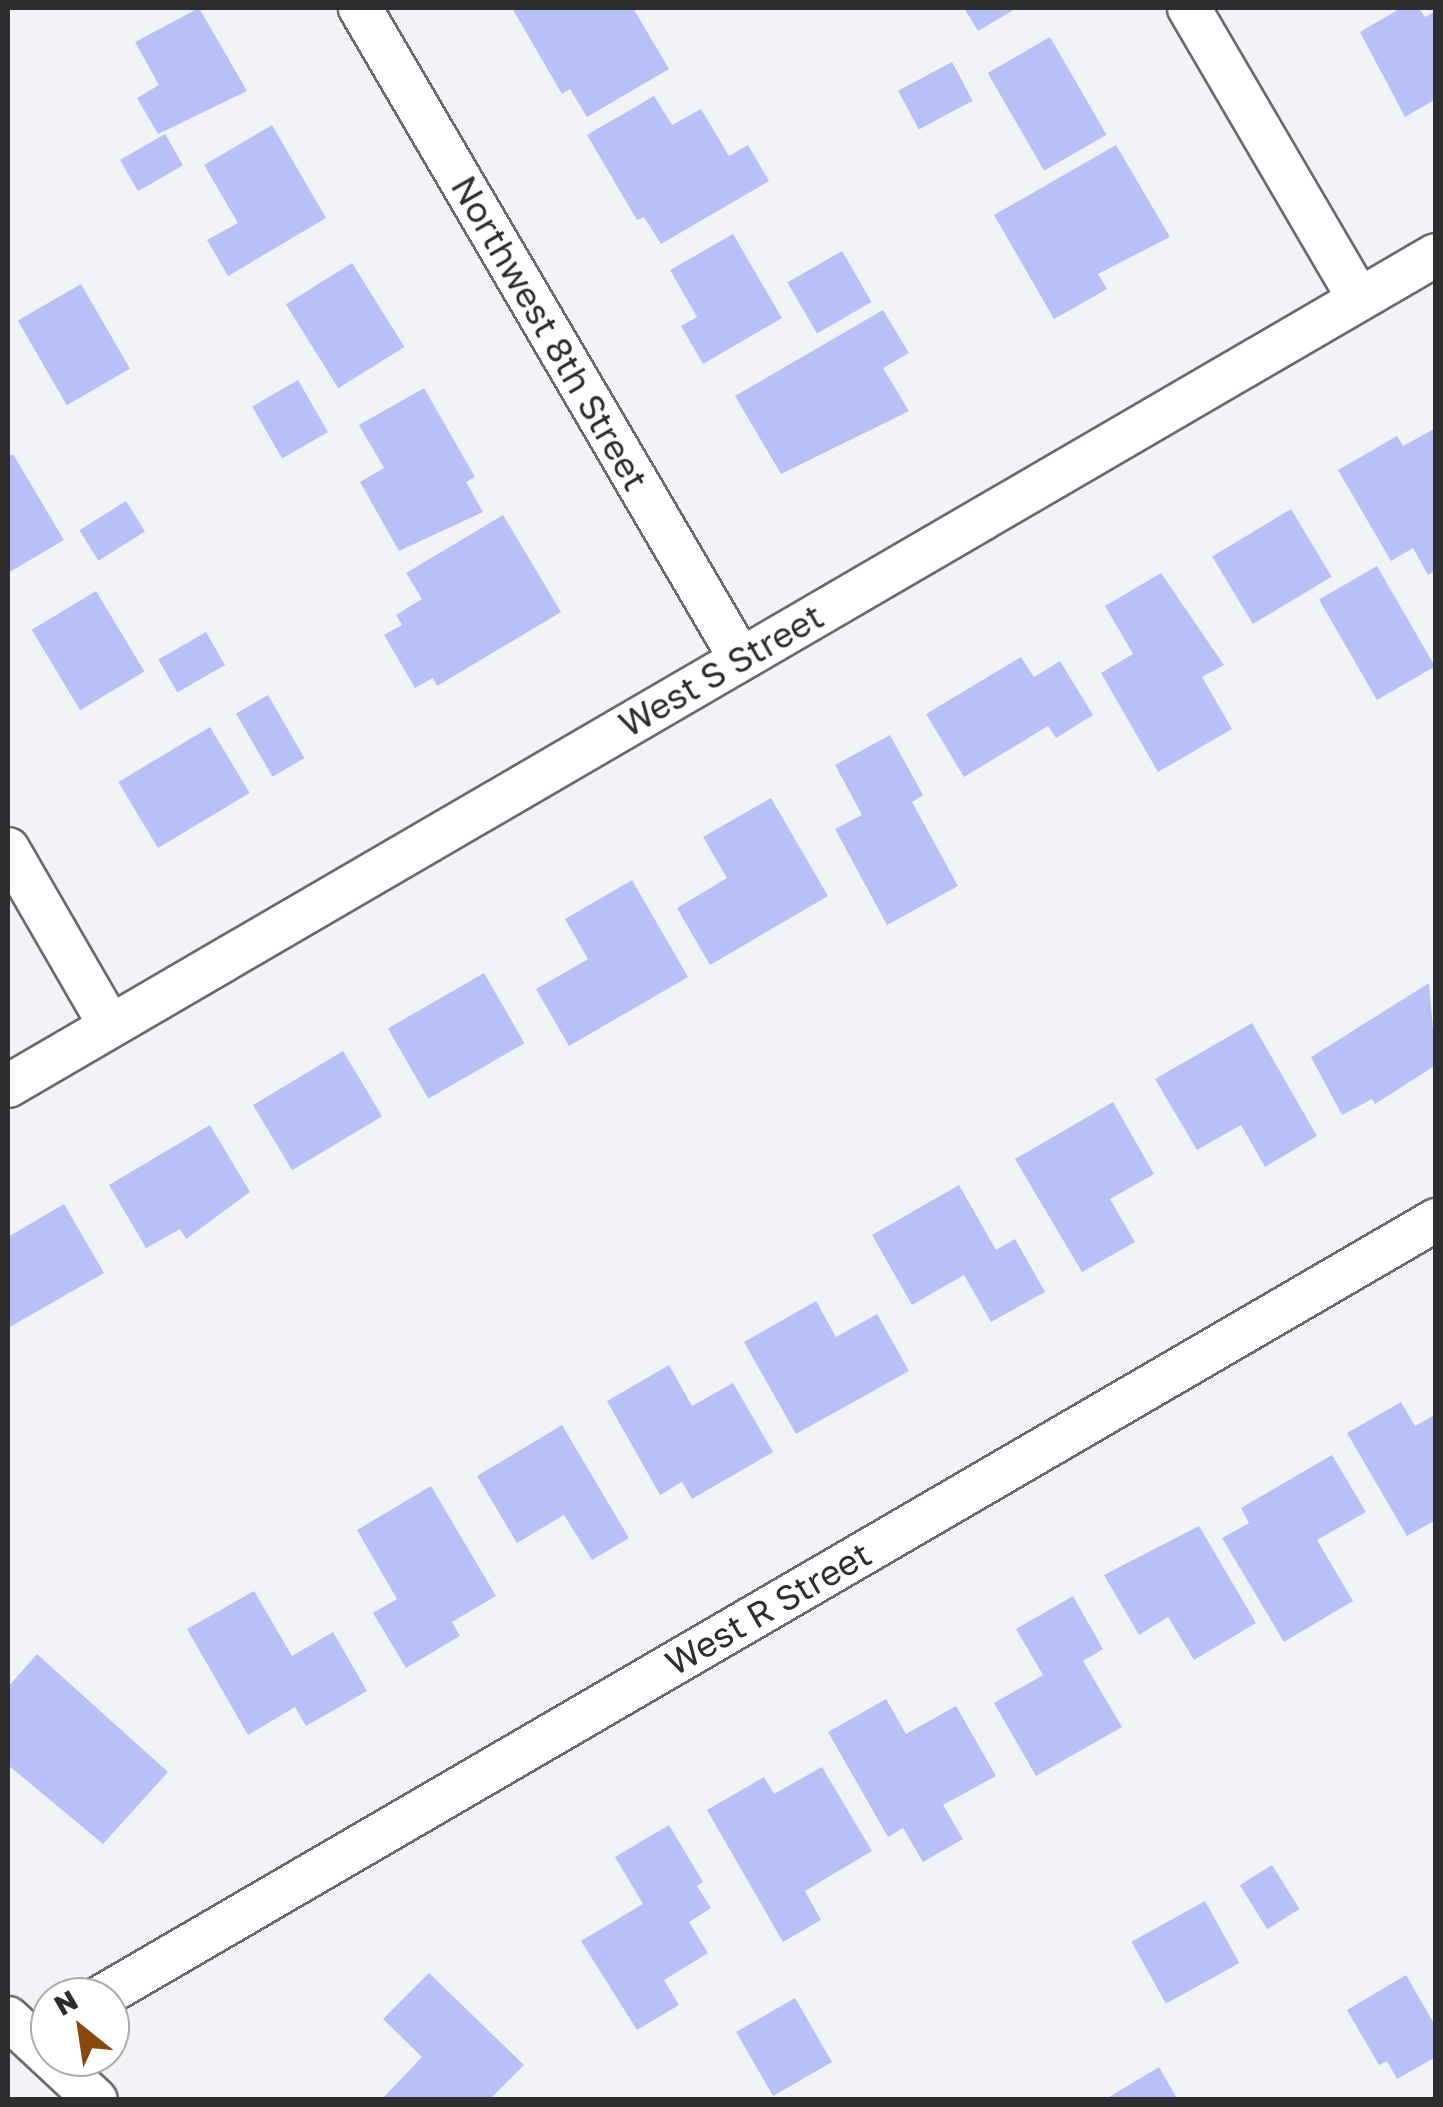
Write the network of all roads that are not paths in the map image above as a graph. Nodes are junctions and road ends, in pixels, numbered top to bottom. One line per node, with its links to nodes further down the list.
1 (360, 8): 5 (street, Northwest 8th Street)
2 (1189, 8): 4 (street)
3 (1436, 255): 4 (street, West S Street)
4 (1359, 299): 5 (street, West S Street)
5 (740, 658): 7 (street, West S Street)
6 (8, 850): 7 (street)
7 (110, 1026): 8 (street, West S Street)
8 (8, 1086)
9 (1436, 1220): 10 (street, West R Street)
10 (130, 1980)
11 (29, 2029): 12 (street)
12 (96, 2100)

